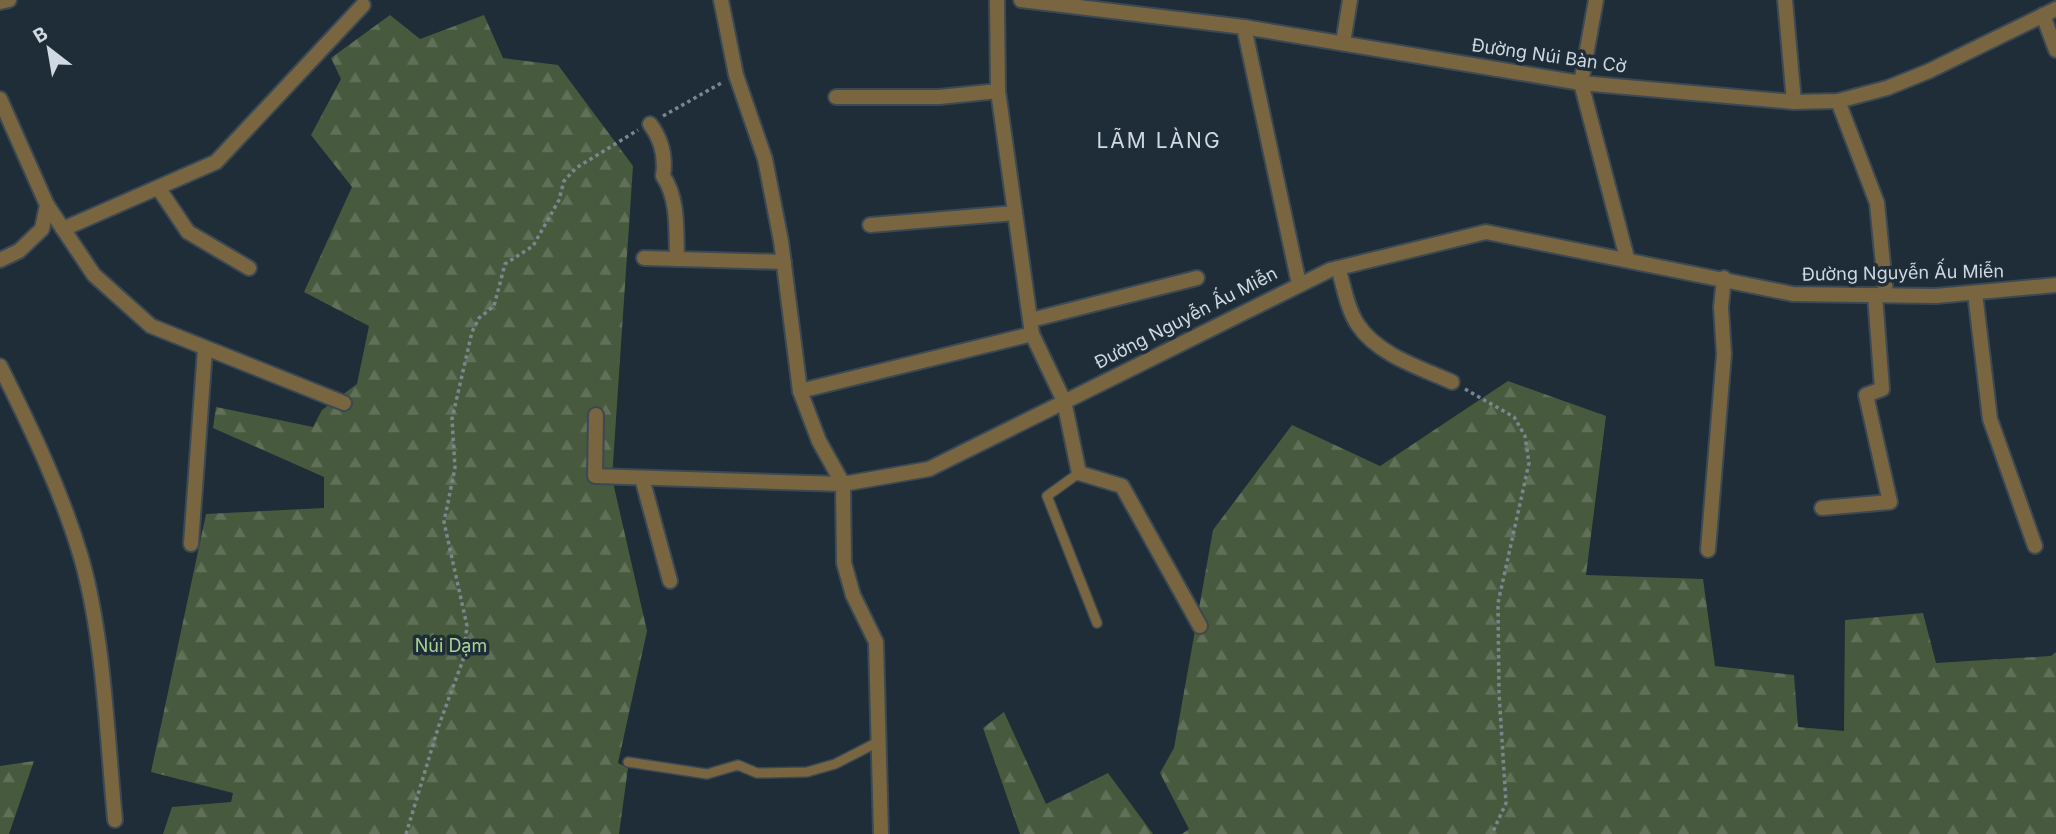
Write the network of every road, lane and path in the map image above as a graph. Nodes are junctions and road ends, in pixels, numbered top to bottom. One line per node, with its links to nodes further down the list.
1 (9, 0): 8 (street)
2 (721, 0): 14 (street)
3 (997, 0): 16 (street)
4 (1021, 0): 11 (street, Đường Núi Bàn Cờ)
5 (1350, 0): 12 (street)
6 (1596, 0): 15 (street)
7 (1785, 0): 19 (street)
8 (0, 2)
9 (363, 5): 22 (street)
10 (2049, 12): 13 (street); 18 (street, Đường Núi Bàn Cờ)
11 (1244, 27): 12 (street, Đường Núi Bàn Cờ); 36 (street)
12 (1343, 43): 15 (street, Đường Núi Bàn Cờ)
13 (2056, 50)
14 (736, 75): 21 (path); 31 (street)
15 (1581, 83): 19 (street, Đường Núi Bàn Cờ); 28 (street)
16 (998, 91): 17 (street); 24 (street)
17 (836, 97)
18 (1838, 101): 19 (street, Đường Núi Bàn Cờ); 39 (street)
19 (1794, 102)
20 (1, 103): 23 (street)
21 (650, 124): 29 (street); 61 (path)
22 (159, 189): 26 (street); 32 (street)
23 (47, 205): 26 (street); 30 (street)
24 (1015, 213): 25 (street); 40 (street)
25 (870, 225)
26 (63, 229): 41 (street)
27 (644, 258): 29 (street)
28 (1627, 258): 33 (street, Đường Nguyễn Ấu Miễn); 35 (street, Đường Nguyễn Ấu Miễn)
29 (677, 259): 31 (street)
30 (0, 260)
31 (784, 262): 44 (street)
32 (249, 268)
33 (1338, 268): 36 (street, Đường Nguyễn Ấu Miễn); 43 (street)
34 (1197, 278): 40 (street)
35 (1724, 278): 39 (street, Đường Nguyễn Ấu Miễn); 54 (street)
36 (1299, 284): 45 (street, Đường Nguyễn Ấu Miễn)
37 (2056, 285): 38 (street, Đường Nguyễn Ấu Miễn)
38 (1975, 293): 39 (street, Đường Nguyễn Ấu Miễn); 53 (street)
39 (1881, 295): 51 (street)
40 (1031, 327): 44 (street); 45 (street)
41 (205, 349): 46 (street); 52 (street)
42 (0, 366): 60 (street)
43 (1452, 382): 63 (path)
44 (800, 391): 50 (street)
45 (1064, 401): 48 (street); 50 (street, Đường Nguyễn Ấu Miễn)
46 (344, 403)
47 (596, 415): 49 (street, Đường Nguyễn Ấu Miễn)
48 (1079, 472): 56 (lane); 57 (street)
49 (642, 478): 50 (street, Đường Nguyễn Ấu Miễn); 55 (street)
50 (843, 484): 58 (street)
51 (1822, 508)
52 (191, 544)
53 (2035, 547)
54 (1708, 550)
55 (670, 581)
56 (1097, 623)
57 (1200, 626)
58 (878, 742): 59 (lane); 62 (street)
59 (628, 762)
60 (115, 820)
61 (406, 834)
62 (881, 834)
63 (1492, 834)

